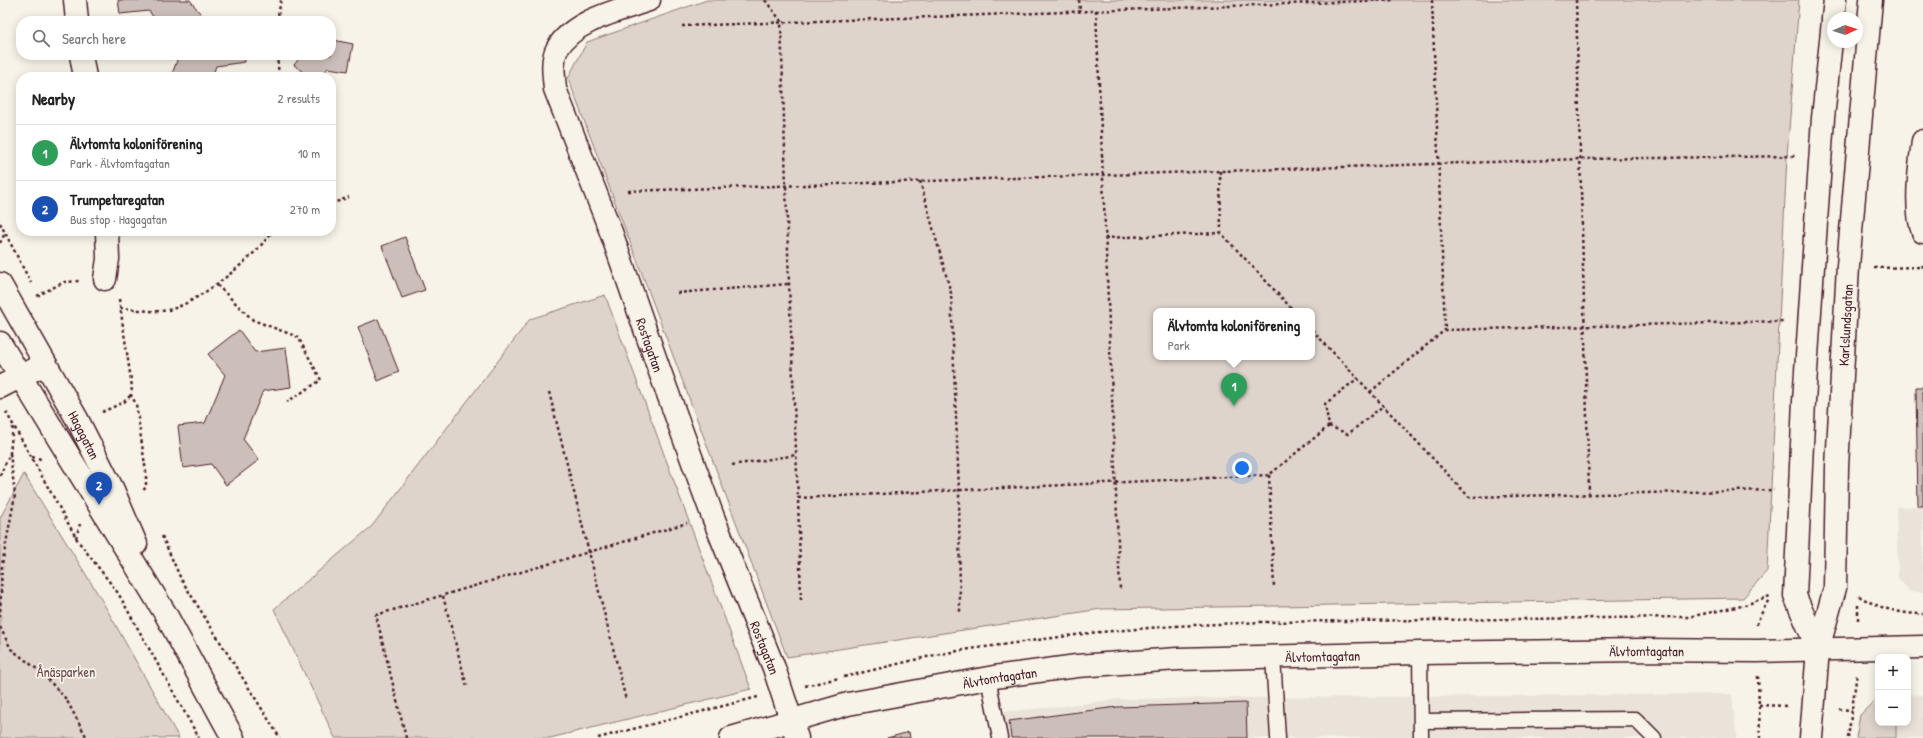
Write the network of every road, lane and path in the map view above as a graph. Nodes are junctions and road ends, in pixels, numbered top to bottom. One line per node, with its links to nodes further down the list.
1 (74, 0): 14 (street)
2 (281, 0): 15 (path)
3 (649, 0): 77 (street, Rostagatan)
4 (765, 0): 16 (path)
5 (1079, 0): 12 (path)
6 (1394, 0): 11 (path)
7 (1432, 0): 26 (path)
8 (1576, 0): 25 (path)
9 (1835, 0): 13 (street)
10 (1871, 0): 94 (street, Karlslundsgatan)
11 (1096, 10): 12 (path); 28 (path)
12 (1080, 11): 16 (path)
13 (1834, 12)
14 (76, 16)
15 (278, 16)
16 (781, 21): 17 (path); 30 (path)
17 (682, 26)
18 (1830, 48): 94 (street, Karlslundsgatan)
19 (82, 60): 21 (street)
20 (277, 60): 22 (path)
21 (84, 72)
22 (279, 72)
23 (1923, 141): 34 (street)
24 (1799, 156): 25 (path)
25 (1581, 159): 26 (path); 52 (path)
26 (1438, 164): 27 (path); 53 (path)
27 (1220, 171): 28 (path); 36 (path)
28 (1102, 175): 29 (path); 39 (path)
29 (920, 181): 30 (path); 72 (path)
30 (786, 186): 31 (path); 47 (path)
31 (628, 191)
32 (349, 197): 33 (path)
33 (336, 202)
34 (1923, 232)
35 (5, 233): 40 (path)
36 (1221, 233): 39 (path); 50 (path)
37 (107, 236): 45 (street)
38 (268, 236): 48 (path)
39 (1105, 238): 71 (path)
40 (0, 243)
41 (1875, 260): 43 (path)
42 (1923, 265): 43 (path)
43 (1874, 268): 44 (path)
44 (1874, 276)
45 (105, 279)
46 (0, 284): 56 (street, Hagagatan)
47 (789, 284): 49 (path); 67 (path)
48 (217, 285): 62 (path); 74 (path)
49 (677, 293)
50 (1291, 308)
51 (1787, 321): 52 (path)
52 (1585, 326): 53 (path); 75 (path)
53 (1445, 330): 60 (path)
54 (1315, 333): 58 (path)
55 (0, 343): 57 (street, Hagagatan)
56 (45, 364): 57 (street); 88 (street, Hagagatan)
57 (21, 376): 61 (street); 88 (street, Hagagatan)
58 (1358, 378): 60 (path); 65 (path)
59 (549, 392): 80 (path)
60 (1370, 392): 63 (path)
61 (2, 397): 64 (path)
62 (286, 402)
63 (1383, 406): 65 (path); 75 (path)
64 (13, 425): 66 (path); 79 (path)
65 (1329, 426): 69 (path)
66 (10, 453): 70 (path); 90 (path)
67 (796, 455): 68 (path); 76 (path)
68 (732, 465)
69 (1268, 475): 71 (path); 81 (path)
70 (0, 476)
71 (1114, 483): 72 (path); 83 (path)
72 (959, 490): 76 (path); 87 (path)
73 (1777, 490): 75 (path)
74 (142, 492)
75 (1589, 494)
76 (798, 498): 86 (path)
77 (713, 517): 80 (path); 101 (street, Rostagatan)
78 (80, 523): 79 (path)
79 (76, 538): 107 (path)
80 (588, 553): 84 (path); 102 (path)
81 (1274, 587)
82 (1859, 588): 89 (path)
83 (1120, 590)
84 (442, 596): 100 (path); 109 (path)
85 (1775, 596): 91 (path)
86 (801, 600)
87 (960, 612)
88 (165, 614): 108 (street, Hagagatan)
89 (1923, 614)
90 (0, 617)
91 (1262, 622)
92 (0, 627): 106 (path)
93 (1923, 647): 94 (street, Älvtomtagatan)
94 (1818, 649): 95 (street, Älvtomtagatan); 117 (street, Karlslundsgatan)
95 (1420, 653): 96 (street, Älvtomtagatan); 104 (lane)
96 (1273, 657): 97 (street, Älvtomtagatan); 113 (lane)
97 (988, 678): 105 (street, Älvtomtagatan); 112 (lane)
98 (1758, 683): 116 (path)
99 (807, 685): 101 (path)
100 (466, 687)
101 (780, 691): 105 (street, Rostagatan); 110 (path)
102 (626, 700)
103 (1852, 710): 118 (path)
104 (1421, 721): 114 (lane); 115 (lane)
105 (793, 729): 111 (street, Älvtomtagatan)
106 (87, 738)
107 (199, 738)
108 (233, 738)
109 (406, 738)
110 (598, 738)
111 (731, 738)
112 (1000, 738)
113 (1278, 738)
114 (1422, 738)
115 (1654, 738)
116 (1760, 738)
117 (1811, 738)
118 (1848, 738)

